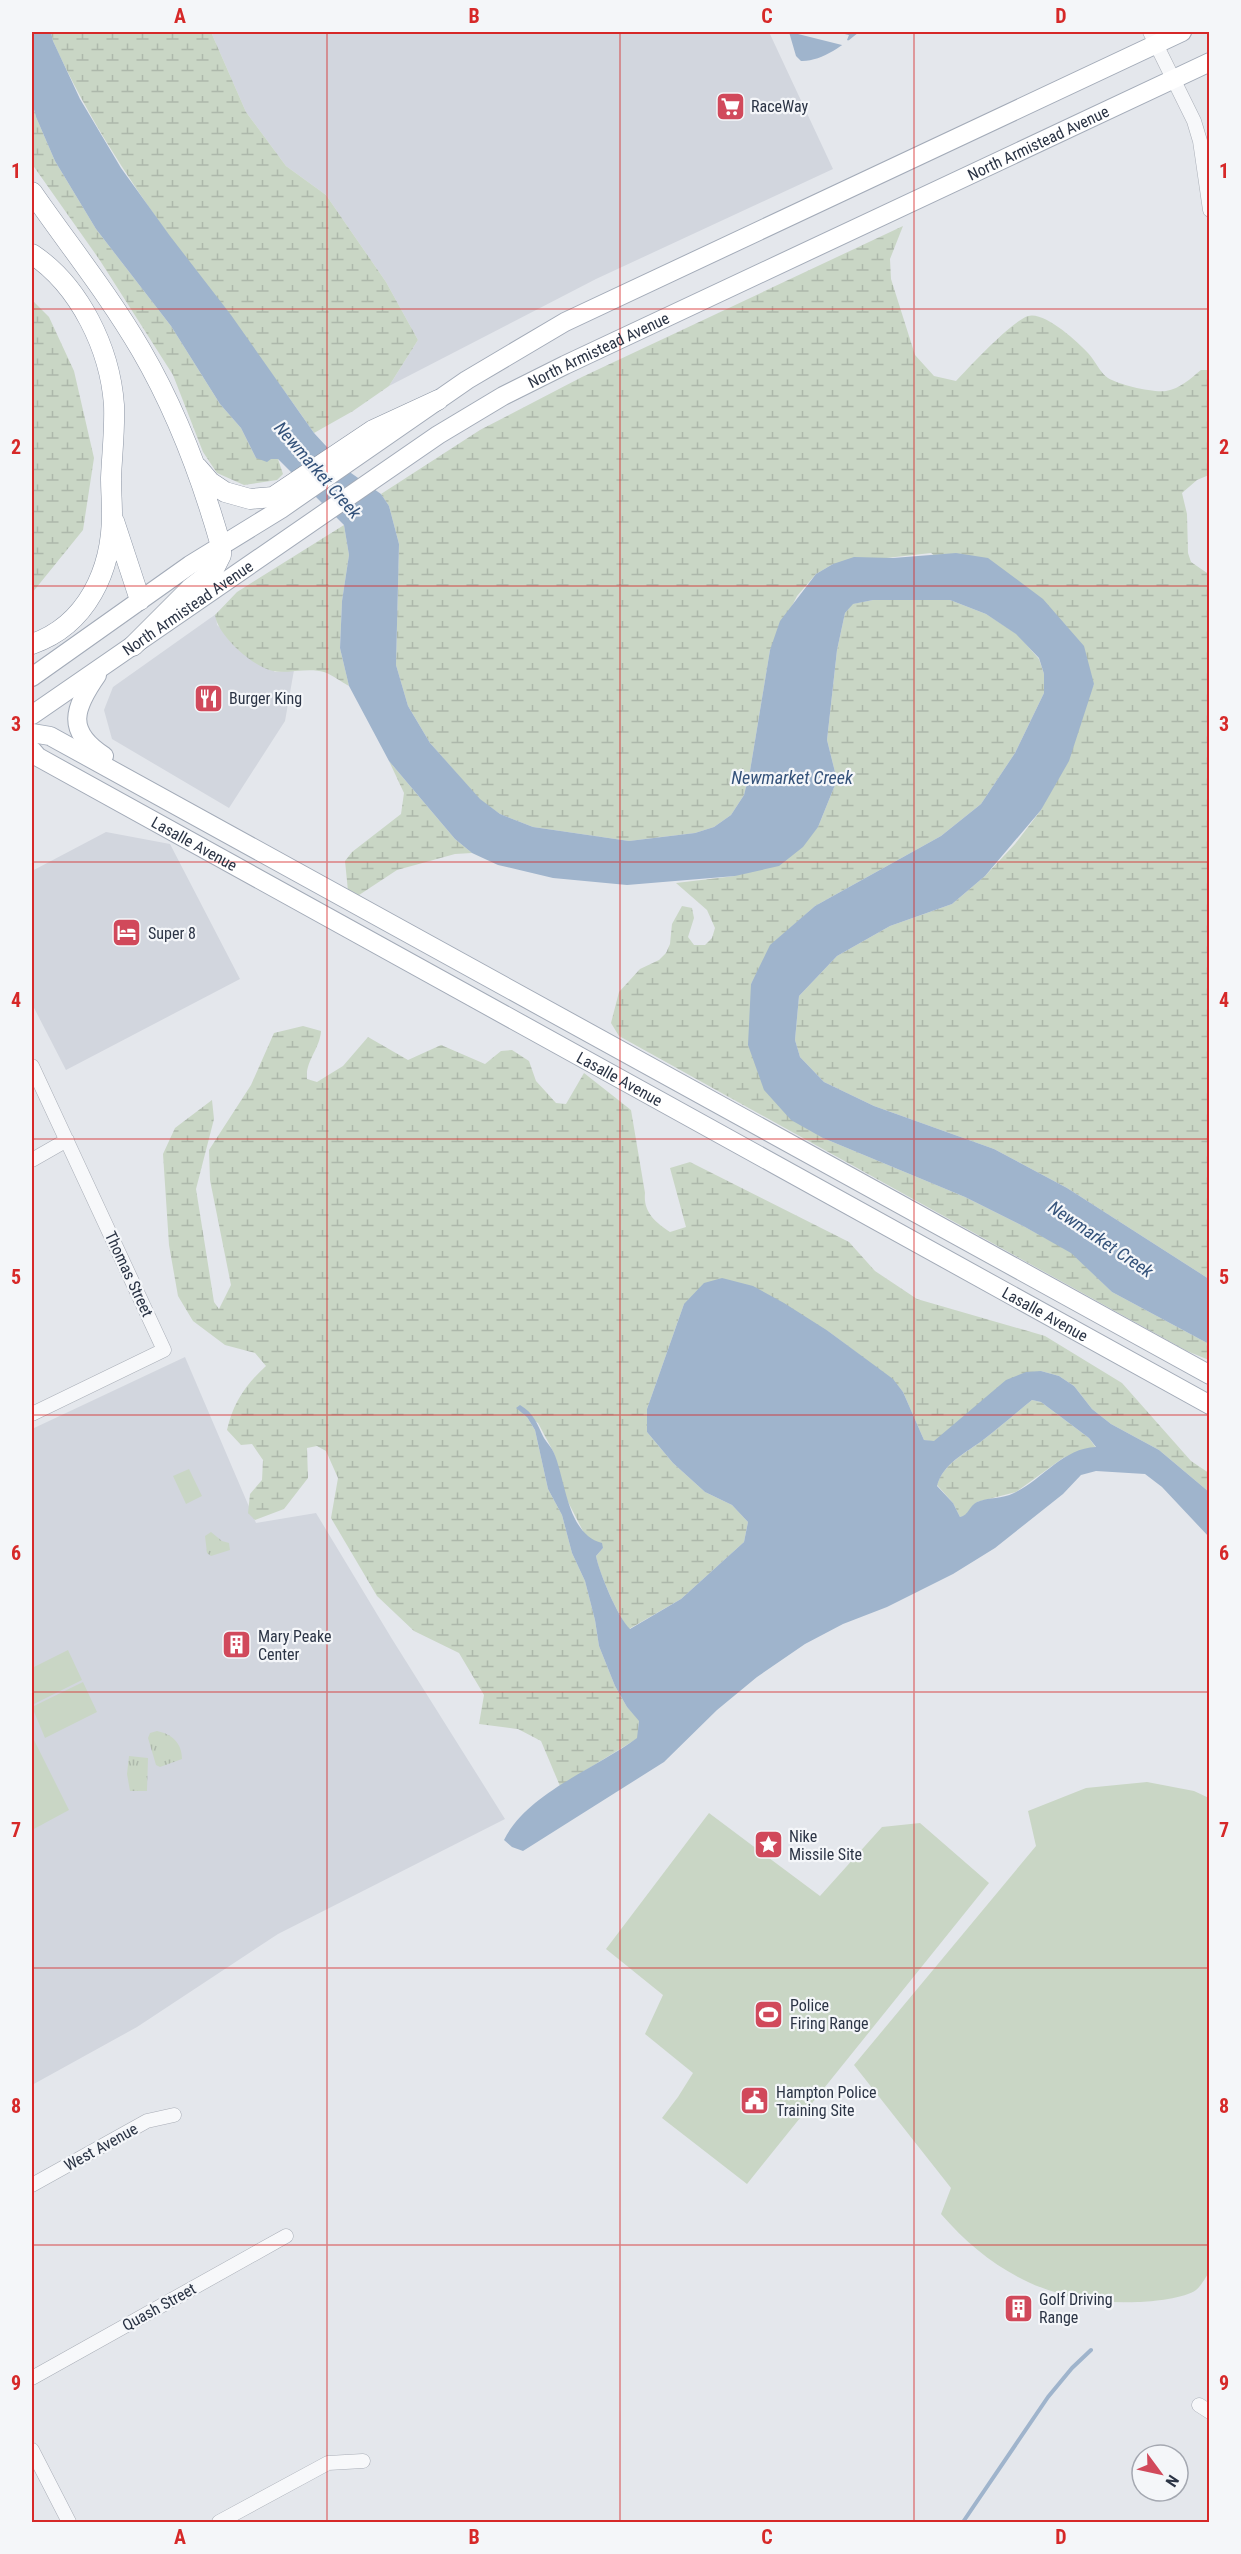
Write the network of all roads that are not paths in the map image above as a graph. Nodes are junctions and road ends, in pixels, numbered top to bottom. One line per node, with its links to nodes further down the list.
1 (1182, 32): 2 (main road)
2 (1153, 38): 4 (street); 8 (main road)
3 (1209, 62): 4 (main road, North Armistead Avenue)
4 (1173, 79): 6 (street); 15 (main road, North Armistead Avenue)
5 (32, 192): 9 (highway)
6 (1209, 210)
7 (32, 254): 11 (highway)
8 (438, 400): 10 (highway)
9 (193, 463): 10 (highway); 12 (highway)
10 (296, 491): 12 (main road, North Armistead Avenue)
11 (112, 516): 13 (highway); 14 (highway)
12 (220, 546): 13 (main road, North Armistead Avenue); 15 (highway)
13 (140, 600): 17 (main road, North Armistead Avenue)
14 (32, 644)
15 (134, 646): 16 (main road, North Armistead Avenue)
16 (102, 667): 18 (main road, North Armistead Avenue); 21 (main road)
17 (32, 677)
18 (32, 715)
19 (32, 733): 21 (main road, Lasalle Avenue)
20 (32, 750): 26 (main road, Lasalle Avenue)
21 (293, 871): 25 (main road, Lasalle Avenue)
22 (32, 1066): 23 (street, Thomas Street)
23 (67, 1140): 24 (street); 27 (street, Thomas Street)
24 (32, 1160)
25 (1209, 1374)
26 (1209, 1405)
27 (32, 1414)
28 (174, 2115): 29 (street, West Avenue)
29 (32, 2185)
30 (286, 2236): 31 (street, Quash Street)
31 (32, 2378)
32 (32, 2450): 34 (street)
33 (363, 2461): 35 (street)
34 (69, 2523)
35 (219, 2523)

